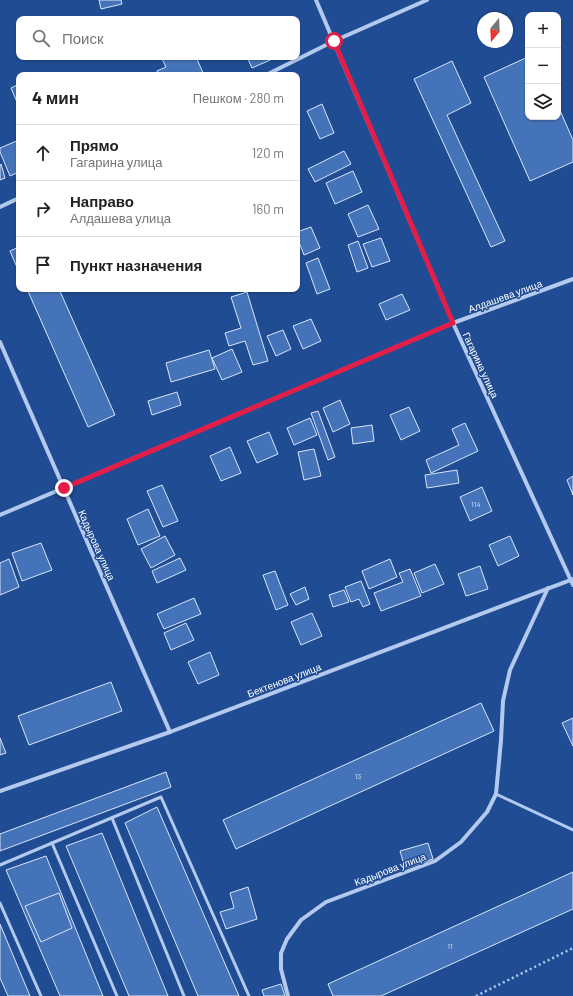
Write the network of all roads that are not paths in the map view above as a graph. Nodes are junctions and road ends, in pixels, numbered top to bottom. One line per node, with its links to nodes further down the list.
1 (316, 0): 3 (street, Гагарина улица)
2 (427, 0): 3 (street)
3 (334, 41): 4 (street); 10 (street, Гагарина улица)
4 (300, 58)
5 (296, 60): 6 (street)
6 (272, 72)
7 (16, 199): 8 (street)
8 (0, 207)
9 (573, 279): 10 (street, Алдашева улица)
10 (453, 323): 12 (street, Алдашева улица); 14 (street, Гагарина улица)
11 (0, 342): 12 (street, Кадырова улица)
12 (64, 488): 13 (street, Алдашева улица); 17 (street, Кадырова улица)
13 (0, 515)
14 (572, 579): 15 (street, Гагарина улица); 16 (street, Бектенова улица)
15 (573, 585)
16 (548, 588): 17 (street, Бектенова улица); 19 (street, Кадырова улица)
17 (170, 732): 18 (street, Бектенова улица)
18 (0, 791)
19 (496, 794): 21 (lane); 29 (street, Кадырова улица)
20 (112, 818): 22 (lane); 27 (lane); 28 (lane)
21 (573, 830)
22 (52, 843): 23 (lane); 26 (lane)
23 (0, 865)
24 (0, 903): 25 (lane)
25 (41, 996)
26 (117, 996)
27 (184, 996)
28 (249, 996)
29 (288, 996)

